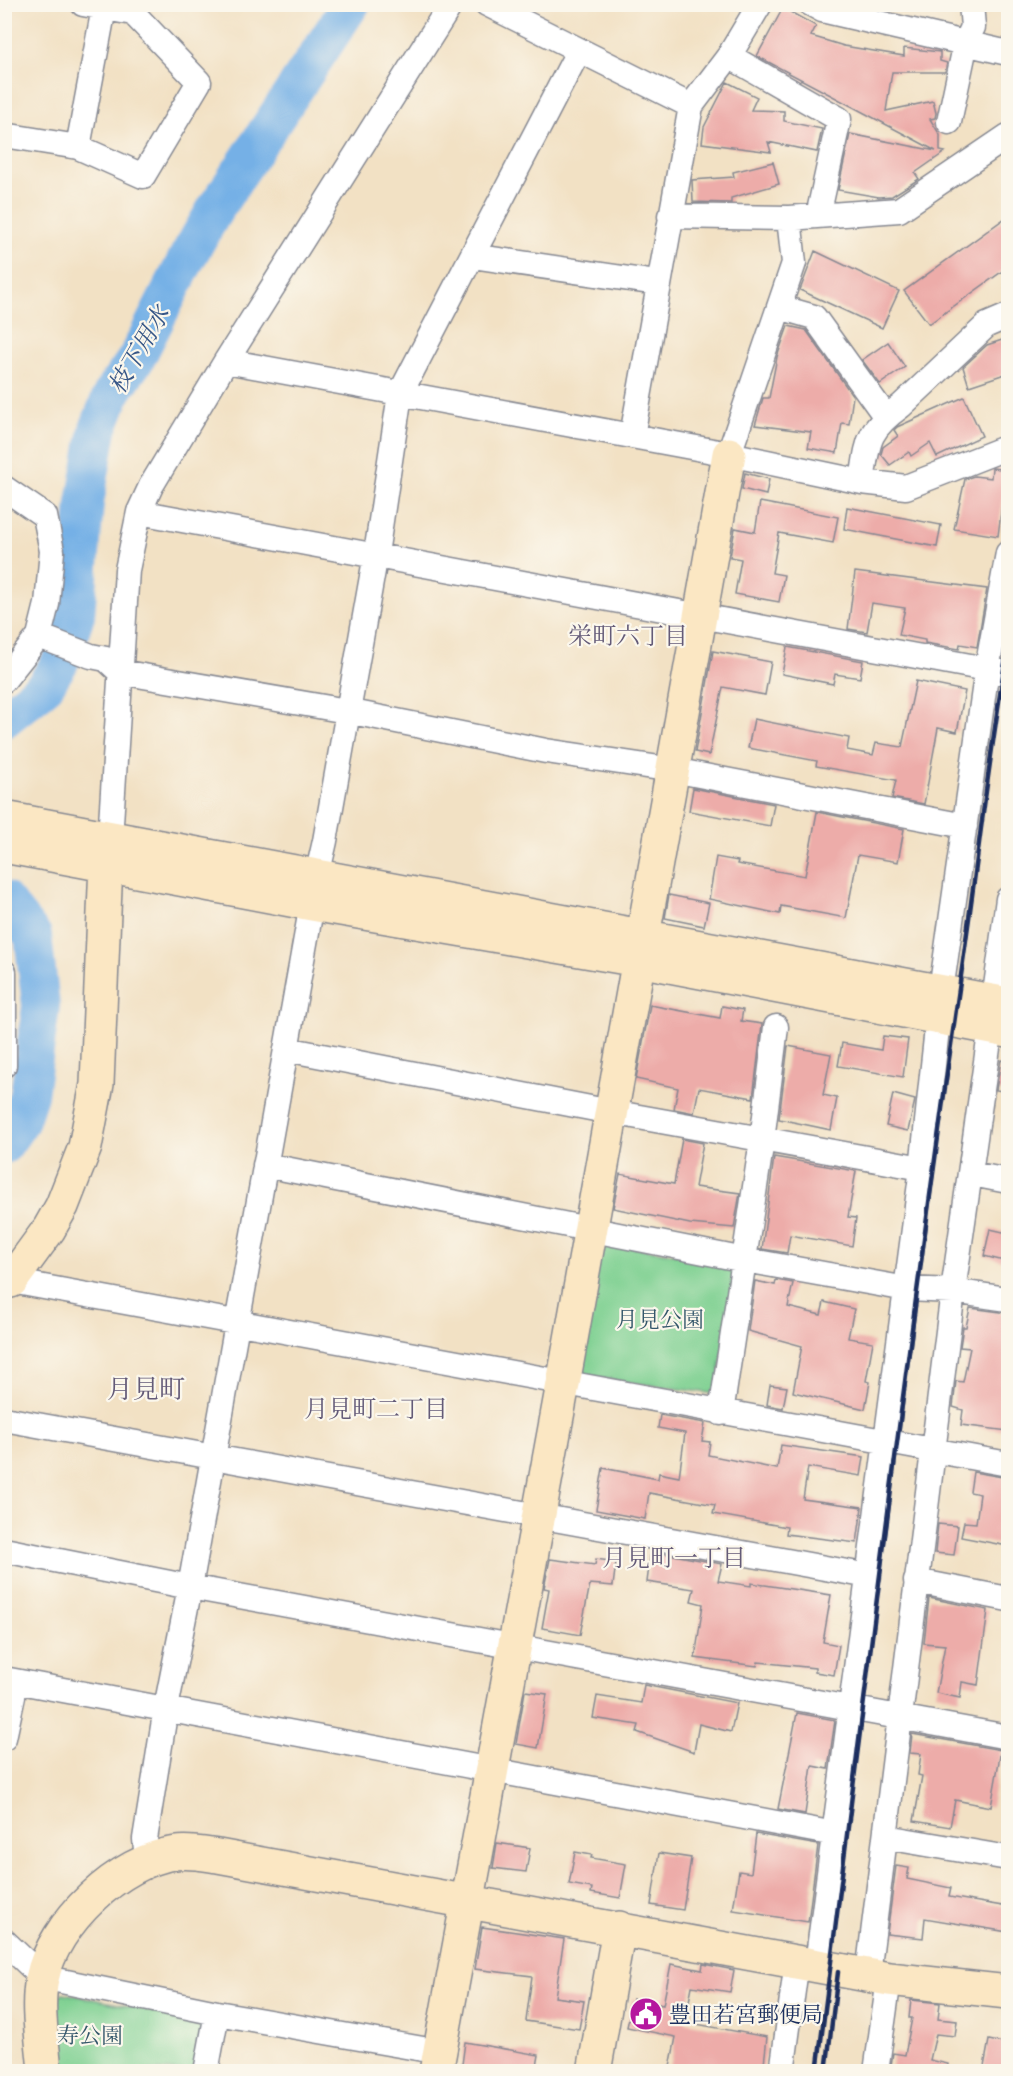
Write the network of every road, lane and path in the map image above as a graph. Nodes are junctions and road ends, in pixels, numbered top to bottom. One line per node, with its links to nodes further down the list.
1 (451, 4): 23 (street)
2 (487, 4): 8 (street)
3 (760, 4): 10 (street)
4 (811, 4): 7 (street)
5 (970, 4): 7 (street)
6 (93, 6): 15 (street); 15 (street)
7 (966, 42): 9 (street); 12 (street)
8 (579, 50): 11 (street); 19 (street)
9 (1008, 53)
10 (729, 56): 11 (street); 17 (street)
11 (691, 106): 16 (street)
12 (949, 122)
13 (4, 135): 15 (street)
14 (1008, 136): 17 (street)
15 (78, 147)
16 (670, 216): 18 (street); 20 (street)
17 (818, 216): 18 (street)
18 (789, 218): 21 (street)
19 (472, 256): 20 (street); 24 (street)
20 (657, 283): 26 (street)
21 (779, 307): 25 (street); 28 (street)
22 (1008, 316): 25 (street)
23 (226, 361): 24 (street); 31 (street)
24 (400, 394): 26 (street); 33 (street)
25 (886, 417): 29 (street)
26 (632, 436): 28 (street)
27 (1008, 447): 29 (street)
28 (729, 454): 29 (street); 34 (street)
29 (862, 482)
30 (4, 488): 35 (street)
31 (139, 512): 33 (street); 37 (street)
32 (1008, 553): 36 (street)
33 (376, 554): 34 (street); 39 (street)
34 (700, 616): 36 (street); 40 (street)
35 (44, 638): 37 (street); 38 (street)
36 (998, 671): 42 (street)
37 (120, 672): 39 (street); 44 (street)
38 (4, 680)
39 (347, 711): 40 (street); 45 (street)
40 (673, 770): 42 (street); 47 (street)
41 (4, 818): 44 (street)
42 (965, 826): 49 (street)
43 (4, 846): 44 (street)
44 (108, 851): 45 (street); 62 (street)
45 (314, 890): 47 (street); 52 (street)
46 (1008, 899): 50 (street)
47 (641, 948): 49 (street); 54 (street)
48 (4, 972): 53 (street)
49 (939, 1005): 50 (street); 57 (street)
50 (1000, 1016): 58 (street)
51 (776, 1027): 55 (street)
52 (286, 1049): 54 (street); 56 (street)
53 (4, 1065)
54 (611, 1112): 55 (street); 60 (street)
55 (762, 1140): 57 (street); 61 (street)
56 (265, 1165): 60 (street); 66 (street)
57 (922, 1168): 63 (street)
58 (972, 1174): 59 (street); 64 (street)
59 (1008, 1181)
60 (590, 1231): 61 (street); 67 (street)
61 (745, 1260): 63 (street); 68 (street)
62 (8, 1284): 66 (street)
63 (907, 1289): 64 (street); 70 (street)
64 (953, 1291): 65 (street); 71 (street)
65 (1008, 1299)
66 (237, 1324): 67 (street); 72 (street)
67 (563, 1383): 68 (street); 74 (street)
68 (721, 1413): 70 (street)
69 (4, 1419): 72 (street)
70 (886, 1443): 71 (street); 76 (street)
71 (934, 1451): 73 (street); 77 (street)
72 (213, 1456): 74 (street); 78 (street)
73 (1008, 1464)
74 (539, 1514): 76 (street); 80 (street)
75 (4, 1550): 78 (street)
76 (869, 1576): 82 (street)
77 (916, 1581): 79 (street); 84 (street)
78 (190, 1587): 80 (street); 83 (street)
79 (1008, 1599)
80 (514, 1645): 82 (street); 87 (street)
81 (10, 1680): 83 (street); 86 (street)
82 (850, 1706): 84 (street); 88 (street)
83 (166, 1707): 87 (street); 91 (street)
84 (900, 1716): 85 (street); 89 (street)
85 (1008, 1737)
86 (4, 1738)
87 (491, 1768): 88 (street); 92 (street)
88 (835, 1834): 95 (street)
89 (886, 1837): 90 (street); 96 (street)
90 (1008, 1858)
91 (147, 1860): 92 (street); 97 (street)
92 (467, 1900): 93 (street); 100 (street)
93 (619, 1928): 95 (street); 103 (street)
94 (4, 1941): 97 (street)
95 (807, 1963): 96 (street); 104 (street)
96 (878, 1976): 98 (street); 105 (street)
97 (42, 1977): 99 (street); 101 (street)
98 (1008, 1992)
99 (217, 2013): 100 (street); 102 (street)
100 (438, 2062)
101 (45, 2072)
102 (206, 2072)
103 (594, 2072)
104 (782, 2072)
105 (876, 2072)

